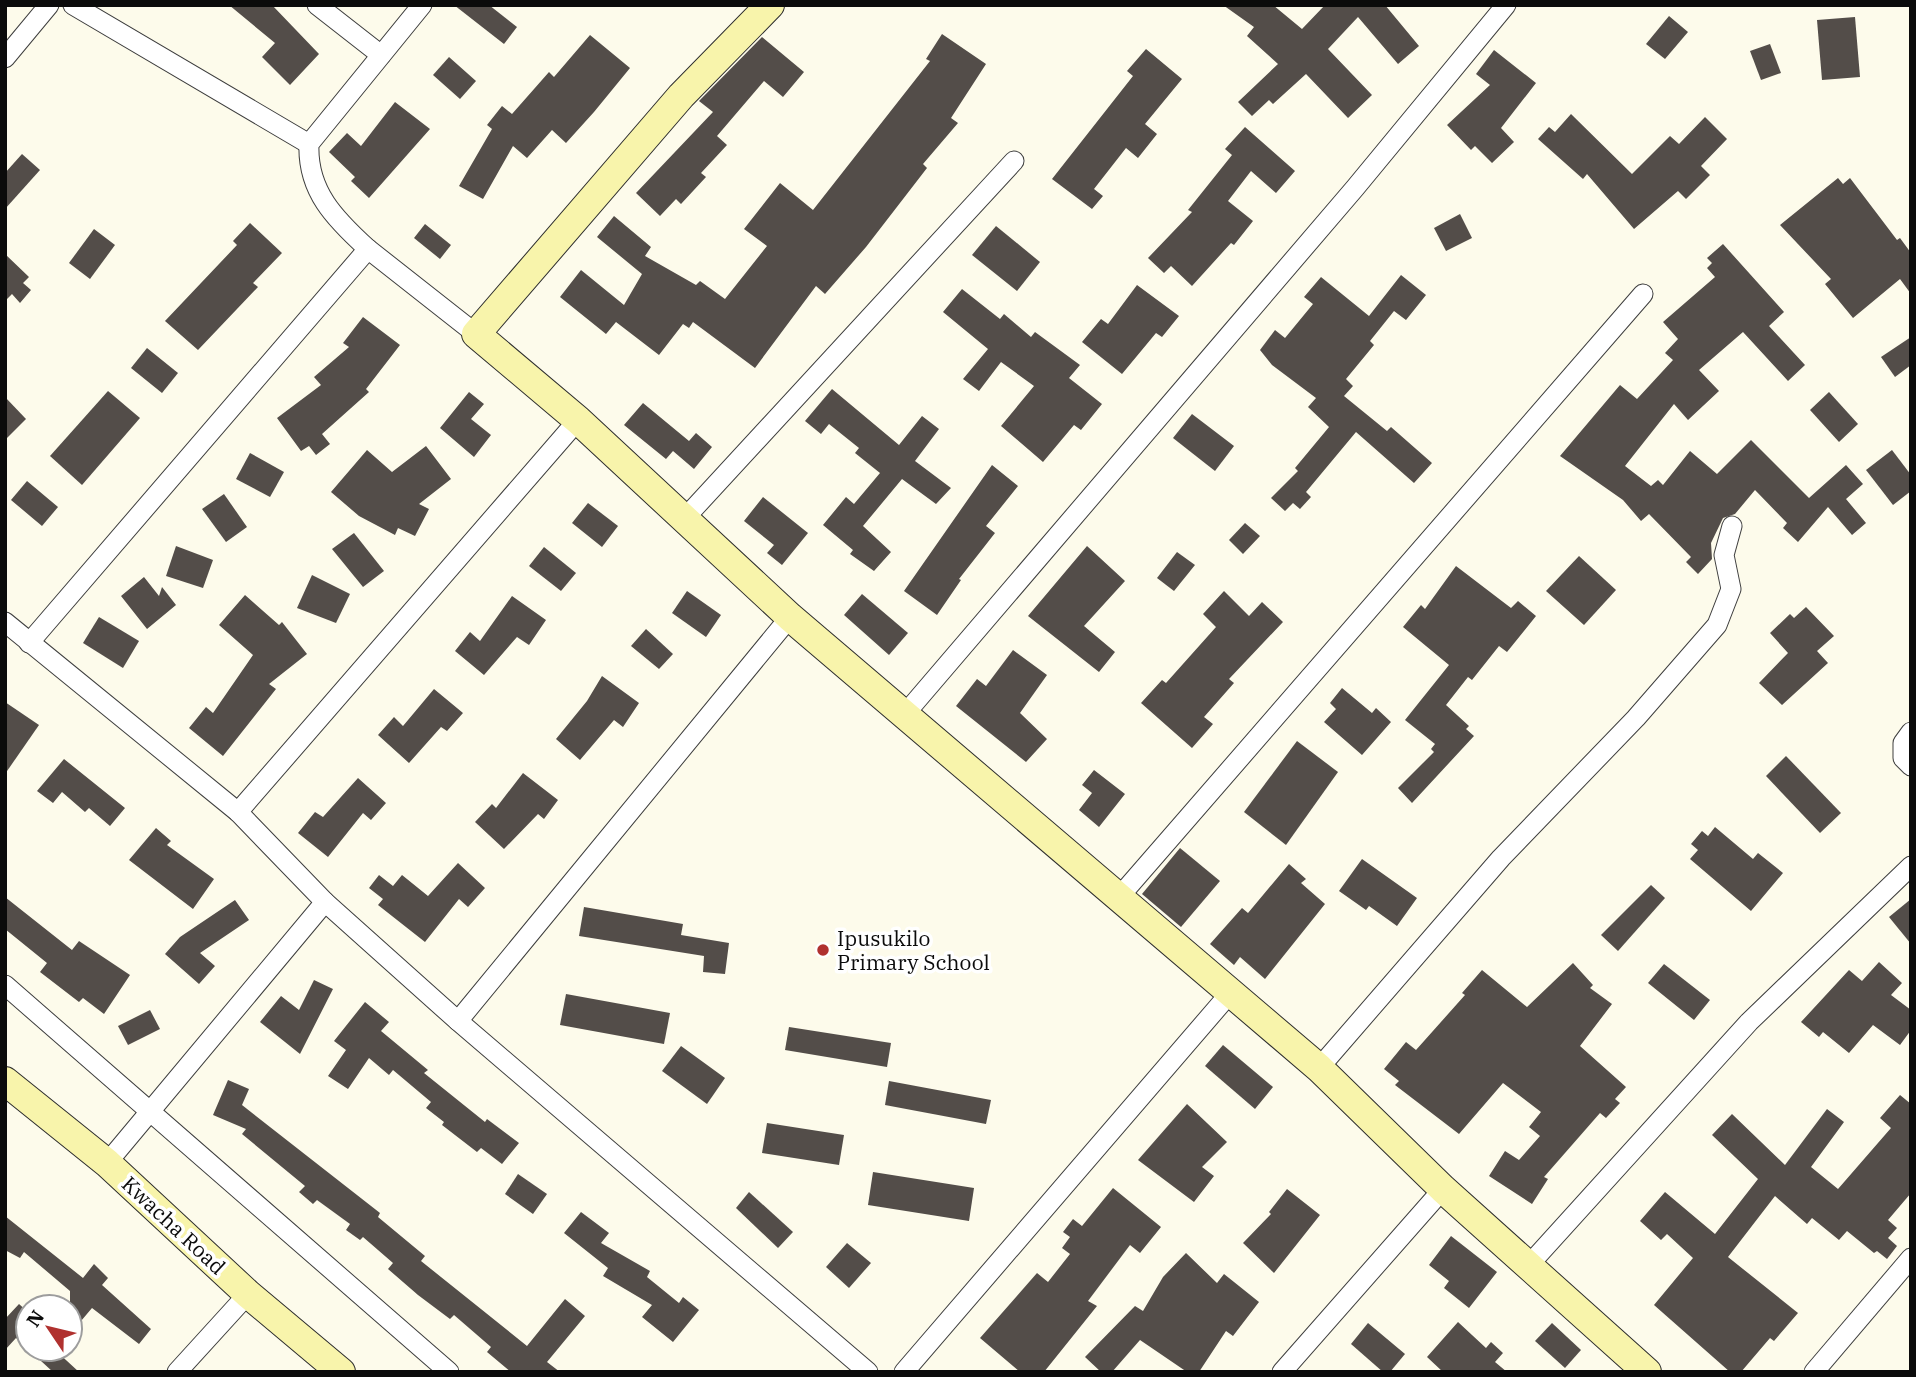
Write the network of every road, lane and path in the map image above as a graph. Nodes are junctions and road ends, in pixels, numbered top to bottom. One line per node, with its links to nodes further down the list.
1 (49, 5): 8 (street)
2 (73, 5): 9 (street)
3 (317, 5): 7 (street)
4 (422, 5): 7 (street)
5 (770, 5): 13 (street)
6 (1506, 5): 20 (street)
7 (381, 55): 9 (street)
8 (5, 58)
9 (309, 144): 11 (street)
10 (1014, 161): 15 (street)
11 (368, 249): 13 (street); 19 (street)
12 (1643, 294): 25 (street)
13 (476, 334): 14 (street)
14 (578, 420): 15 (street); 23 (street)
15 (685, 518): 17 (street)
16 (1732, 526): 30 (street)
17 (790, 617): 20 (street); 29 (street)
18 (5, 622): 19 (street)
19 (29, 643): 23 (street)
20 (905, 714): 25 (street)
21 (1911, 732): 22 (street)
22 (1911, 766)
23 (238, 812): 26 (street)
24 (1911, 866): 36 (street)
25 (1120, 896): 28 (street)
26 (325, 902): 29 (street); 32 (street)
27 (5, 985): 32 (street)
28 (1231, 992): 30 (street); 43 (street)
29 (458, 1021): 42 (street)
30 (1319, 1068): 34 (street)
31 (5, 1081): 33 (street, Kwacha Road)
32 (149, 1110): 33 (street); 41 (street)
33 (107, 1163): 37 (street, Kwacha Road)
34 (1443, 1189): 36 (street); 44 (street)
35 (1911, 1258): 45 (street)
36 (1528, 1266): 38 (street)
37 (248, 1294): 39 (street); 40 (street, Kwacha Road)
38 (1641, 1370)
39 (177, 1372)
40 (341, 1372)
41 (449, 1372)
42 (867, 1372)
43 (904, 1372)
44 (1282, 1372)
45 (1814, 1372)

